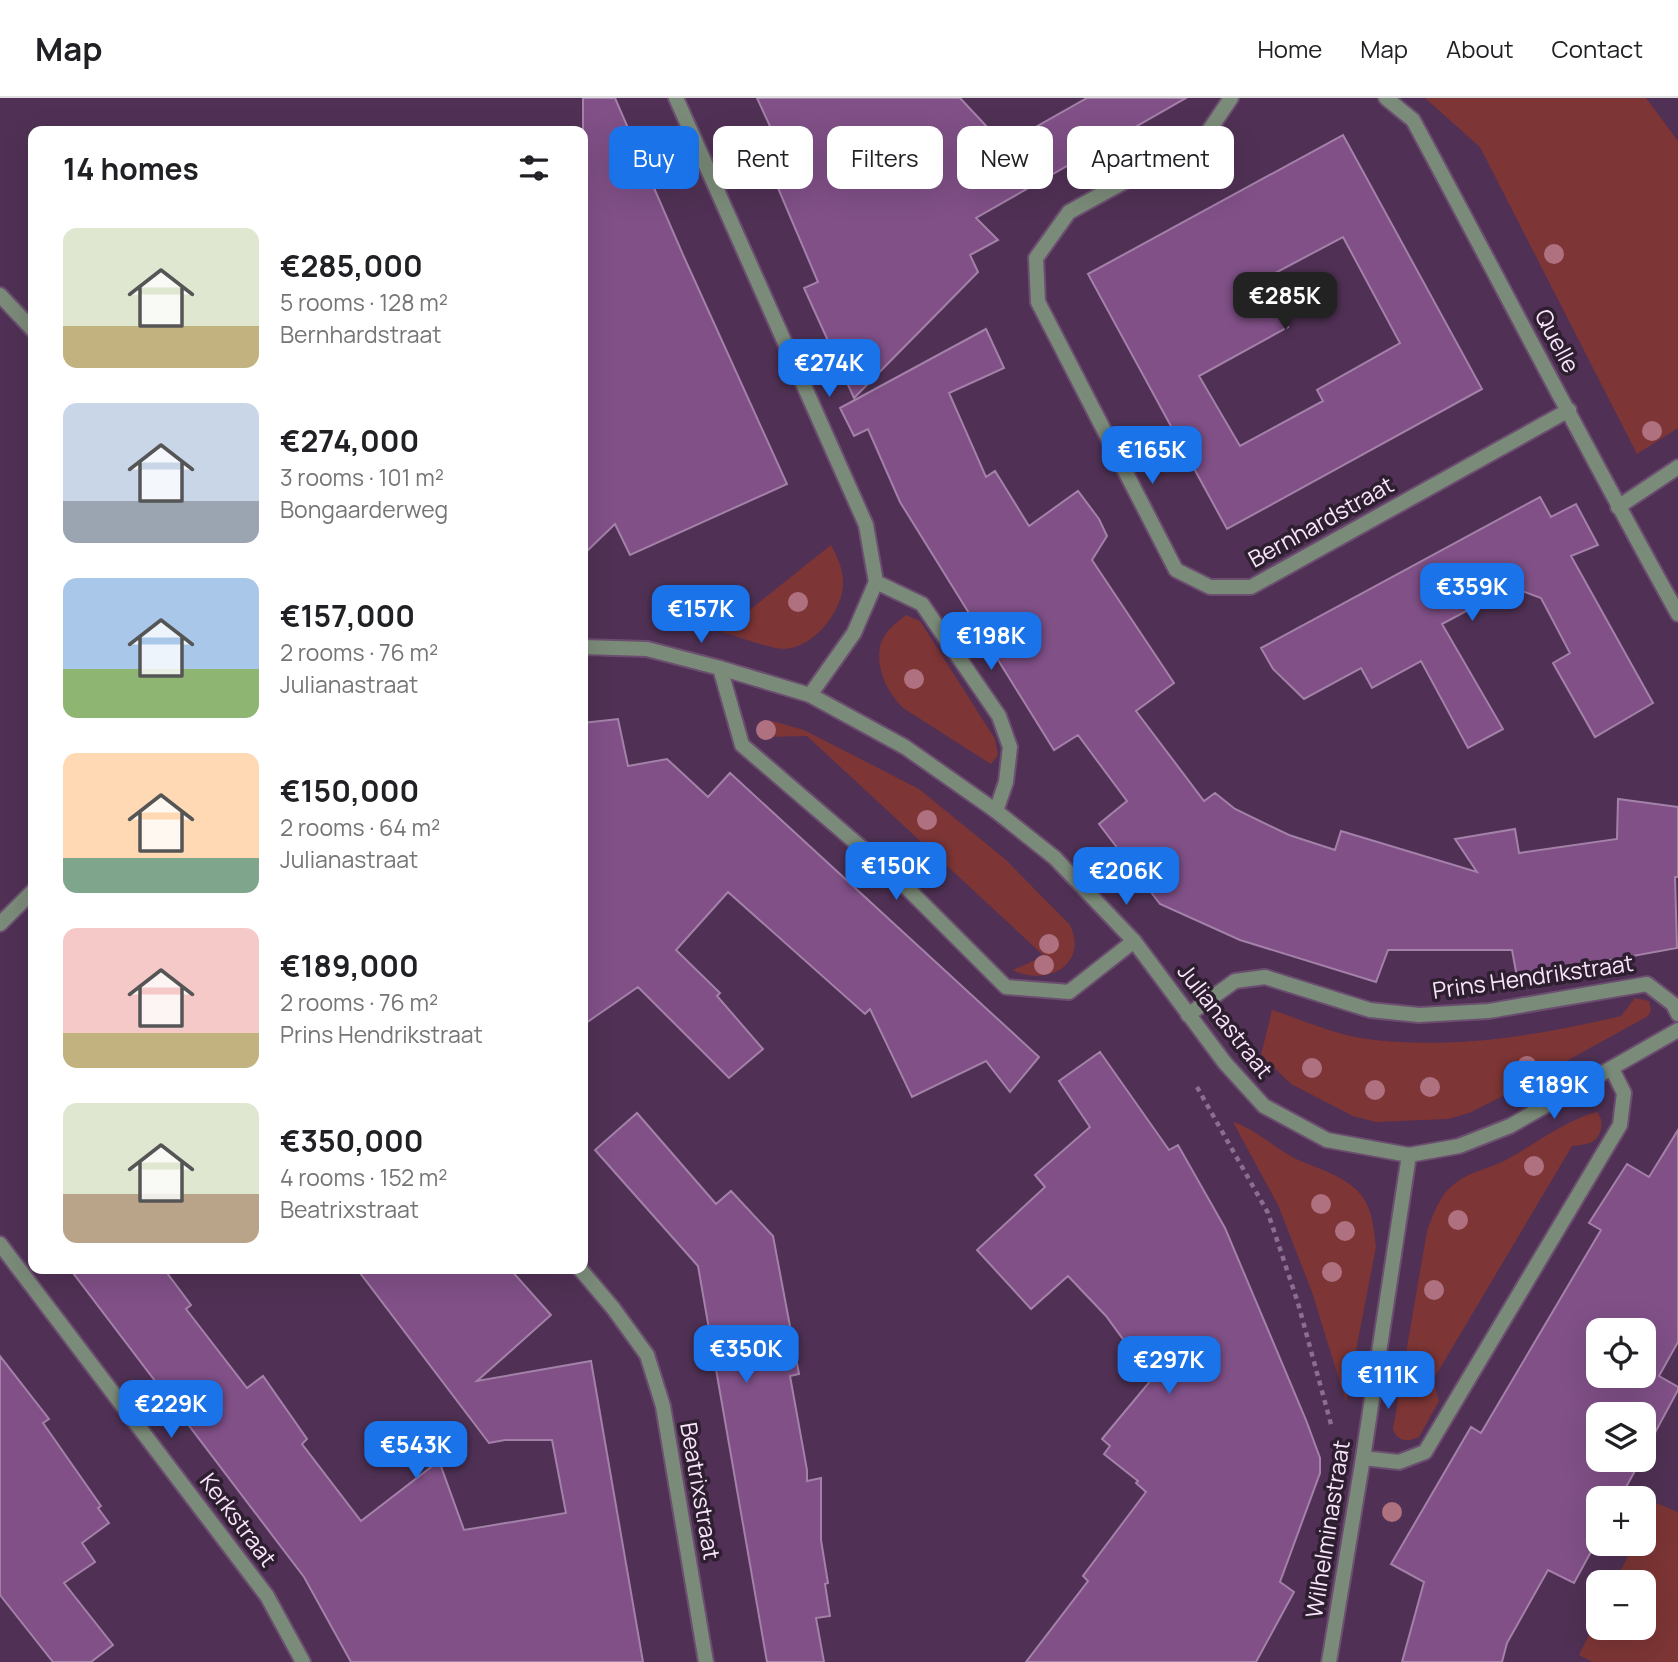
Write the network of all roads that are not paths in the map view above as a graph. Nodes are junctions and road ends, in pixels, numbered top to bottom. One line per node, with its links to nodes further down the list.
1 (676, 98): 9 (street)
2 (1231, 98): 6 (street, Bernhardstraat)
3 (1385, 98): 6 (street, Quelle)
4 (0, 295): 5 (street)
5 (28, 325)
6 (1569, 410): 8 (street, Quelle)
7 (1678, 467): 8 (street)
8 (1618, 507): 10 (street, Quelle)
9 (876, 582): 13 (street); 14 (street)
10 (1678, 614)
11 (588, 647): 12 (street, Julianastraat)
12 (720, 668): 13 (street, Julianastraat); 17 (street)
13 (810, 695): 14 (street, Julianastraat)
14 (996, 811): 17 (street, Julianastraat)
15 (28, 896): 16 (street)
16 (0, 924)
17 (1134, 941): 19 (street, Julianastraat)
18 (1678, 1014): 19 (street, Prins Hendrikstraat)
19 (1188, 1015): 22 (street, Julianastraat)
20 (1678, 1030): 21 (street)
21 (1612, 1069): 22 (street); 25 (street)
22 (1409, 1155): 25 (street, Wilhelminastraat)
23 (0, 1244): 26 (street, Kerkstraat)
24 (584, 1274): 27 (street, Beatrixstraat)
25 (1363, 1458): 28 (street, Wilhelminastraat)
26 (303, 1662)
27 (706, 1662)
28 (1329, 1662)

